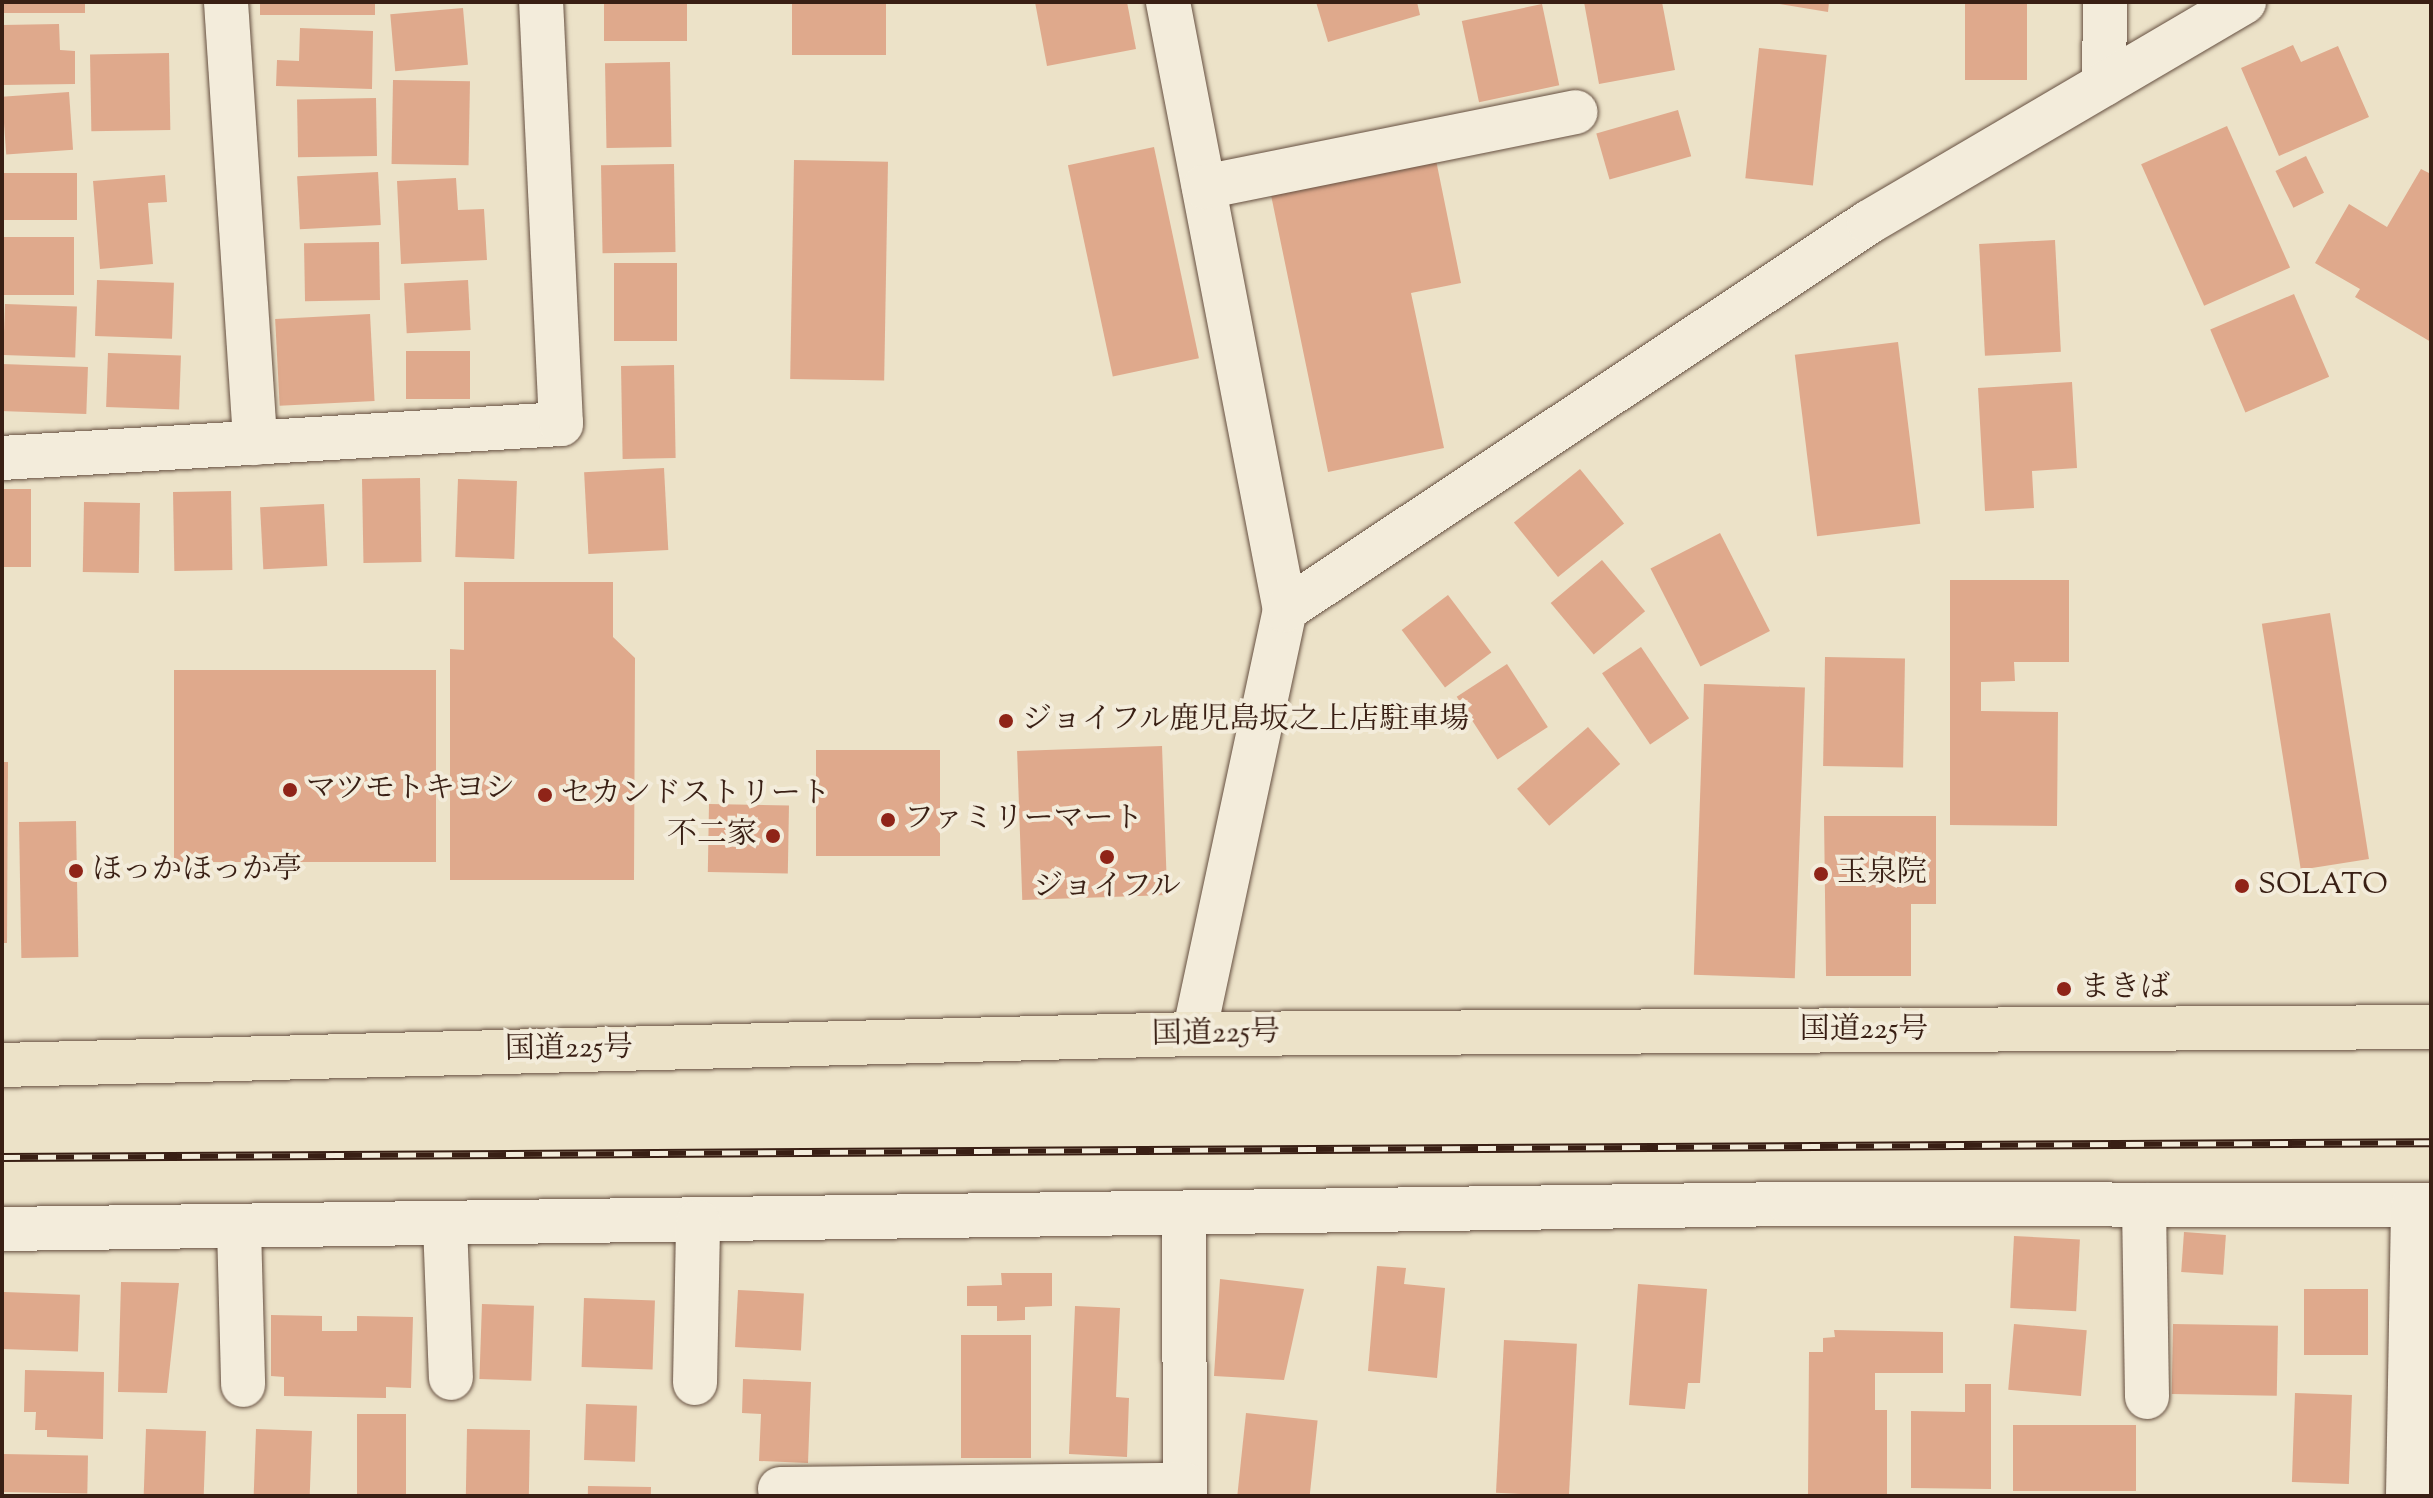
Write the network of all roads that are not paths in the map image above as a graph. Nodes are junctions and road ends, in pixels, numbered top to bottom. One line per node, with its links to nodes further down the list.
1 (226, 2): 9 (street)
2 (541, 2): 9 (street)
3 (1168, 2): 8 (street)
4 (2105, 2): 6 (street)
5 (2244, 2): 6 (street)
6 (2104, 84): 11 (street)
7 (1576, 112): 8 (street)
8 (1204, 187): 11 (street)
9 (255, 443): 10 (street)
10 (2, 458)
11 (1285, 610): 13 (street)
12 (2431, 1027): 13 (highway, 国道225号)
13 (1194, 1034): 14 (highway, 国道225号)
14 (2, 1065)
15 (2144, 1205): 16 (street); 17 (street); 25 (street)
16 (2422, 1205): 28 (street)
17 (1184, 1217): 18 (street); 27 (street)
18 (698, 1222): 19 (street); 23 (street)
19 (445, 1224): 20 (street); 22 (street)
20 (239, 1227): 21 (street); 24 (street)
21 (2, 1229)
22 (451, 1378)
23 (695, 1383)
24 (243, 1385)
25 (2147, 1397)
26 (780, 1489): 27 (street)
27 (1185, 1491)
28 (2408, 1496)

